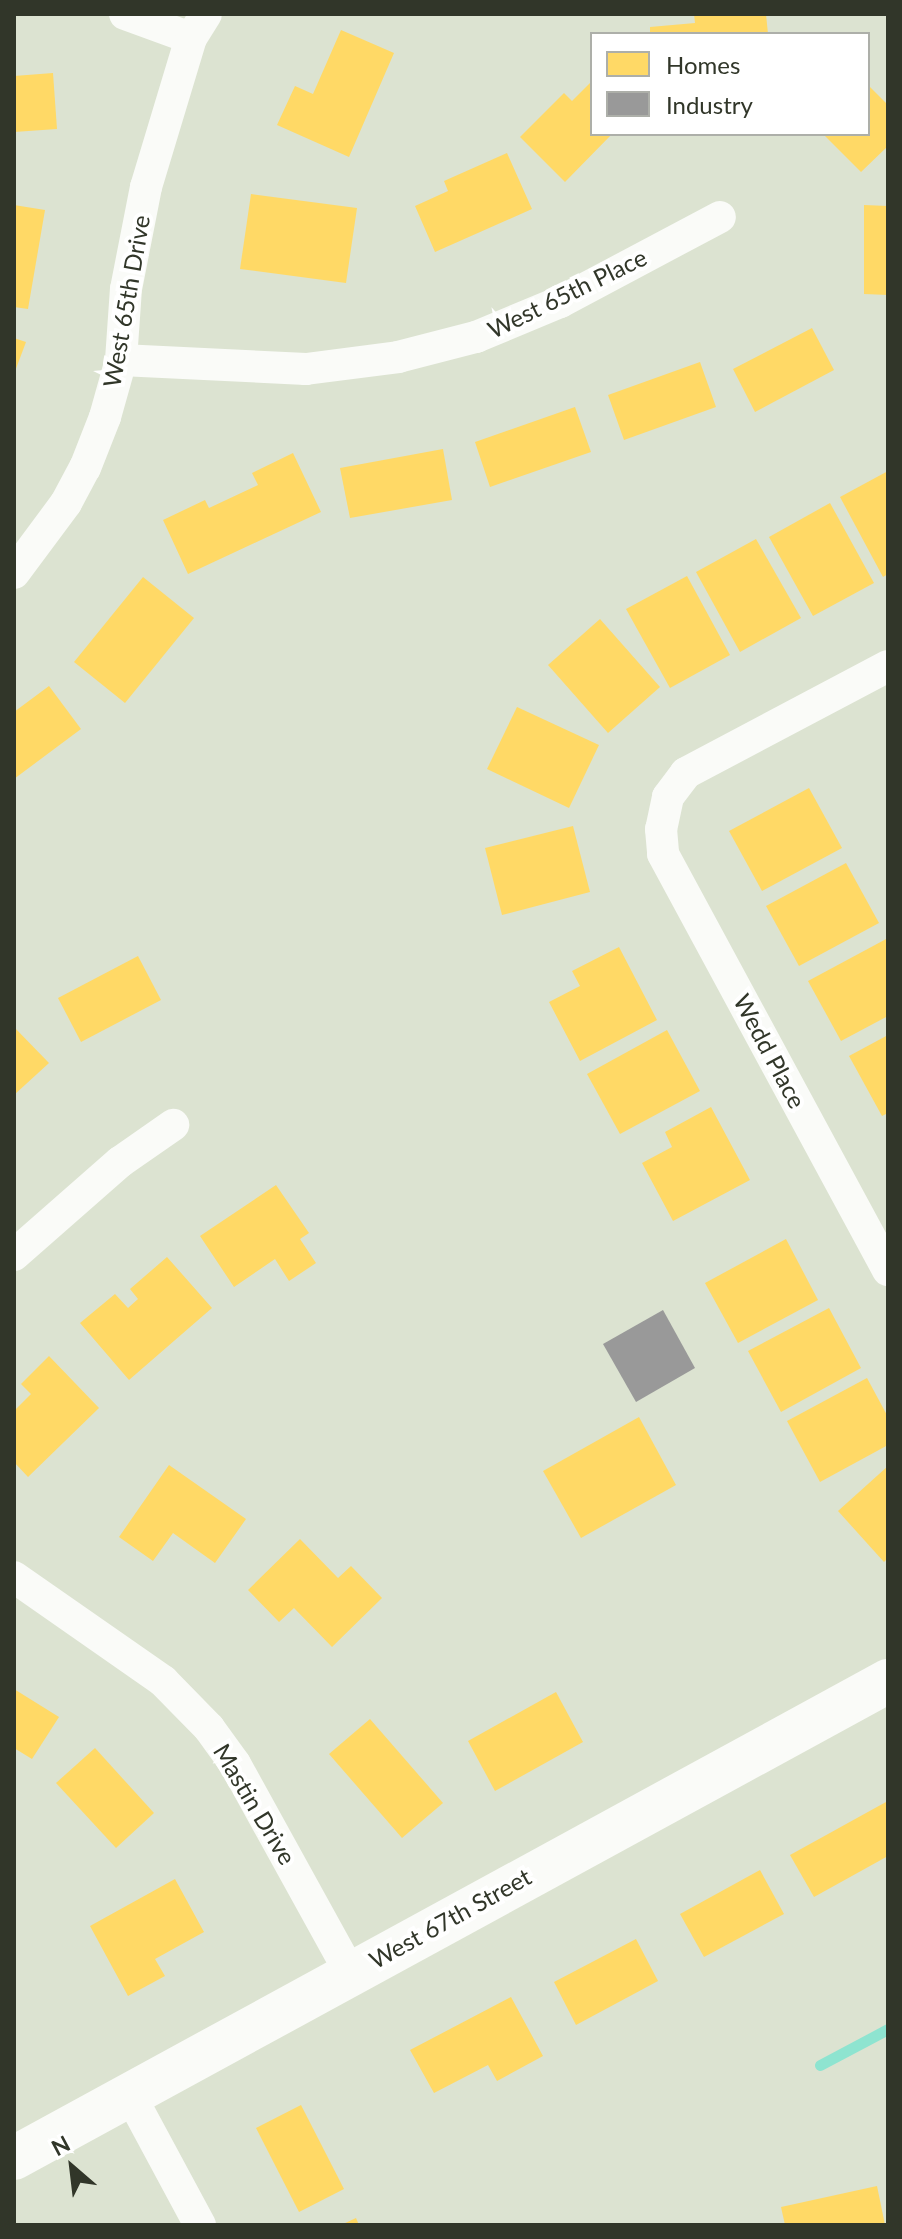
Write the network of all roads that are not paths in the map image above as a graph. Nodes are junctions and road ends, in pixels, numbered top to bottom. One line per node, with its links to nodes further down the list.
1 (125, 14): 2 (street)
2 (199, 26): 4 (street, West 65th Drive)
3 (720, 217): 4 (street, West 65th Place)
4 (121, 360): 5 (street, West 65th Drive)
5 (14, 573)
6 (888, 666): 9 (street, Wedd Place)
7 (173, 1125): 8 (street)
8 (14, 1255)
9 (888, 1270)
10 (14, 1577): 12 (street, Mastin Drive)
11 (888, 1681): 12 (street, West 67th Street)
12 (350, 1972): 13 (street, West 67th Street)
13 (130, 2095): 14 (street, West 67th Street); 15 (street)
14 (14, 2158)
15 (200, 2225)

